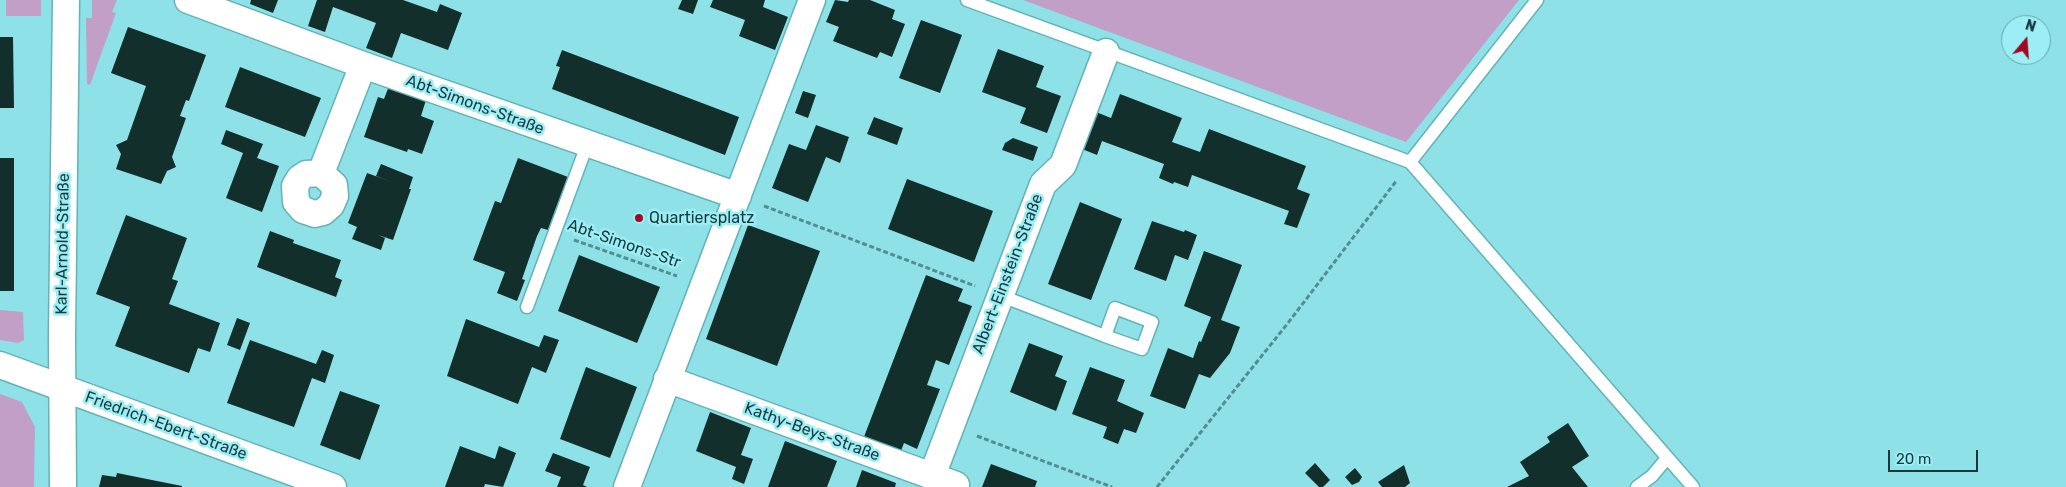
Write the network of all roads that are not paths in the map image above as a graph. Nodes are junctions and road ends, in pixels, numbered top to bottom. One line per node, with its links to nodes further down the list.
1 (66, 0): 17 (street, Karl-Arnold-Straße)
2 (188, 0): 7 (street, Abt-Simons-Straße)
3 (812, 0): 11 (street)
4 (967, 0): 6 (lane)
5 (1537, 0): 9 (lane)
6 (1106, 52): 9 (lane); 12 (street, Albert-Einstein-Straße)
7 (363, 65): 8 (street, Abt-Simons-Straße); 10 (street)
8 (587, 145): 11 (street, Abt-Simons-Straße); 13 (lane)
9 (1410, 162): 18 (lane)
10 (321, 173)
11 (738, 196): 16 (street)
12 (999, 295): 14 (lane); 19 (street, Albert-Einstein-Straße)
13 (527, 307)
14 (1105, 336)
15 (0, 365): 17 (street, Friedrich-Ebert-Straße)
16 (667, 380): 19 (street, Kathy-Beys-Straße); 23 (street)
17 (62, 387): 20 (street, Friedrich-Ebert-Straße); 22 (street, Karl-Arnold-Straße)
18 (1667, 458): 24 (lane); 25 (lane)
19 (932, 476): 21 (street, Kathy-Beys-Straße)
20 (318, 484)
21 (956, 486)
22 (63, 487)
23 (627, 487)
24 (1637, 487)
25 (1692, 487)

